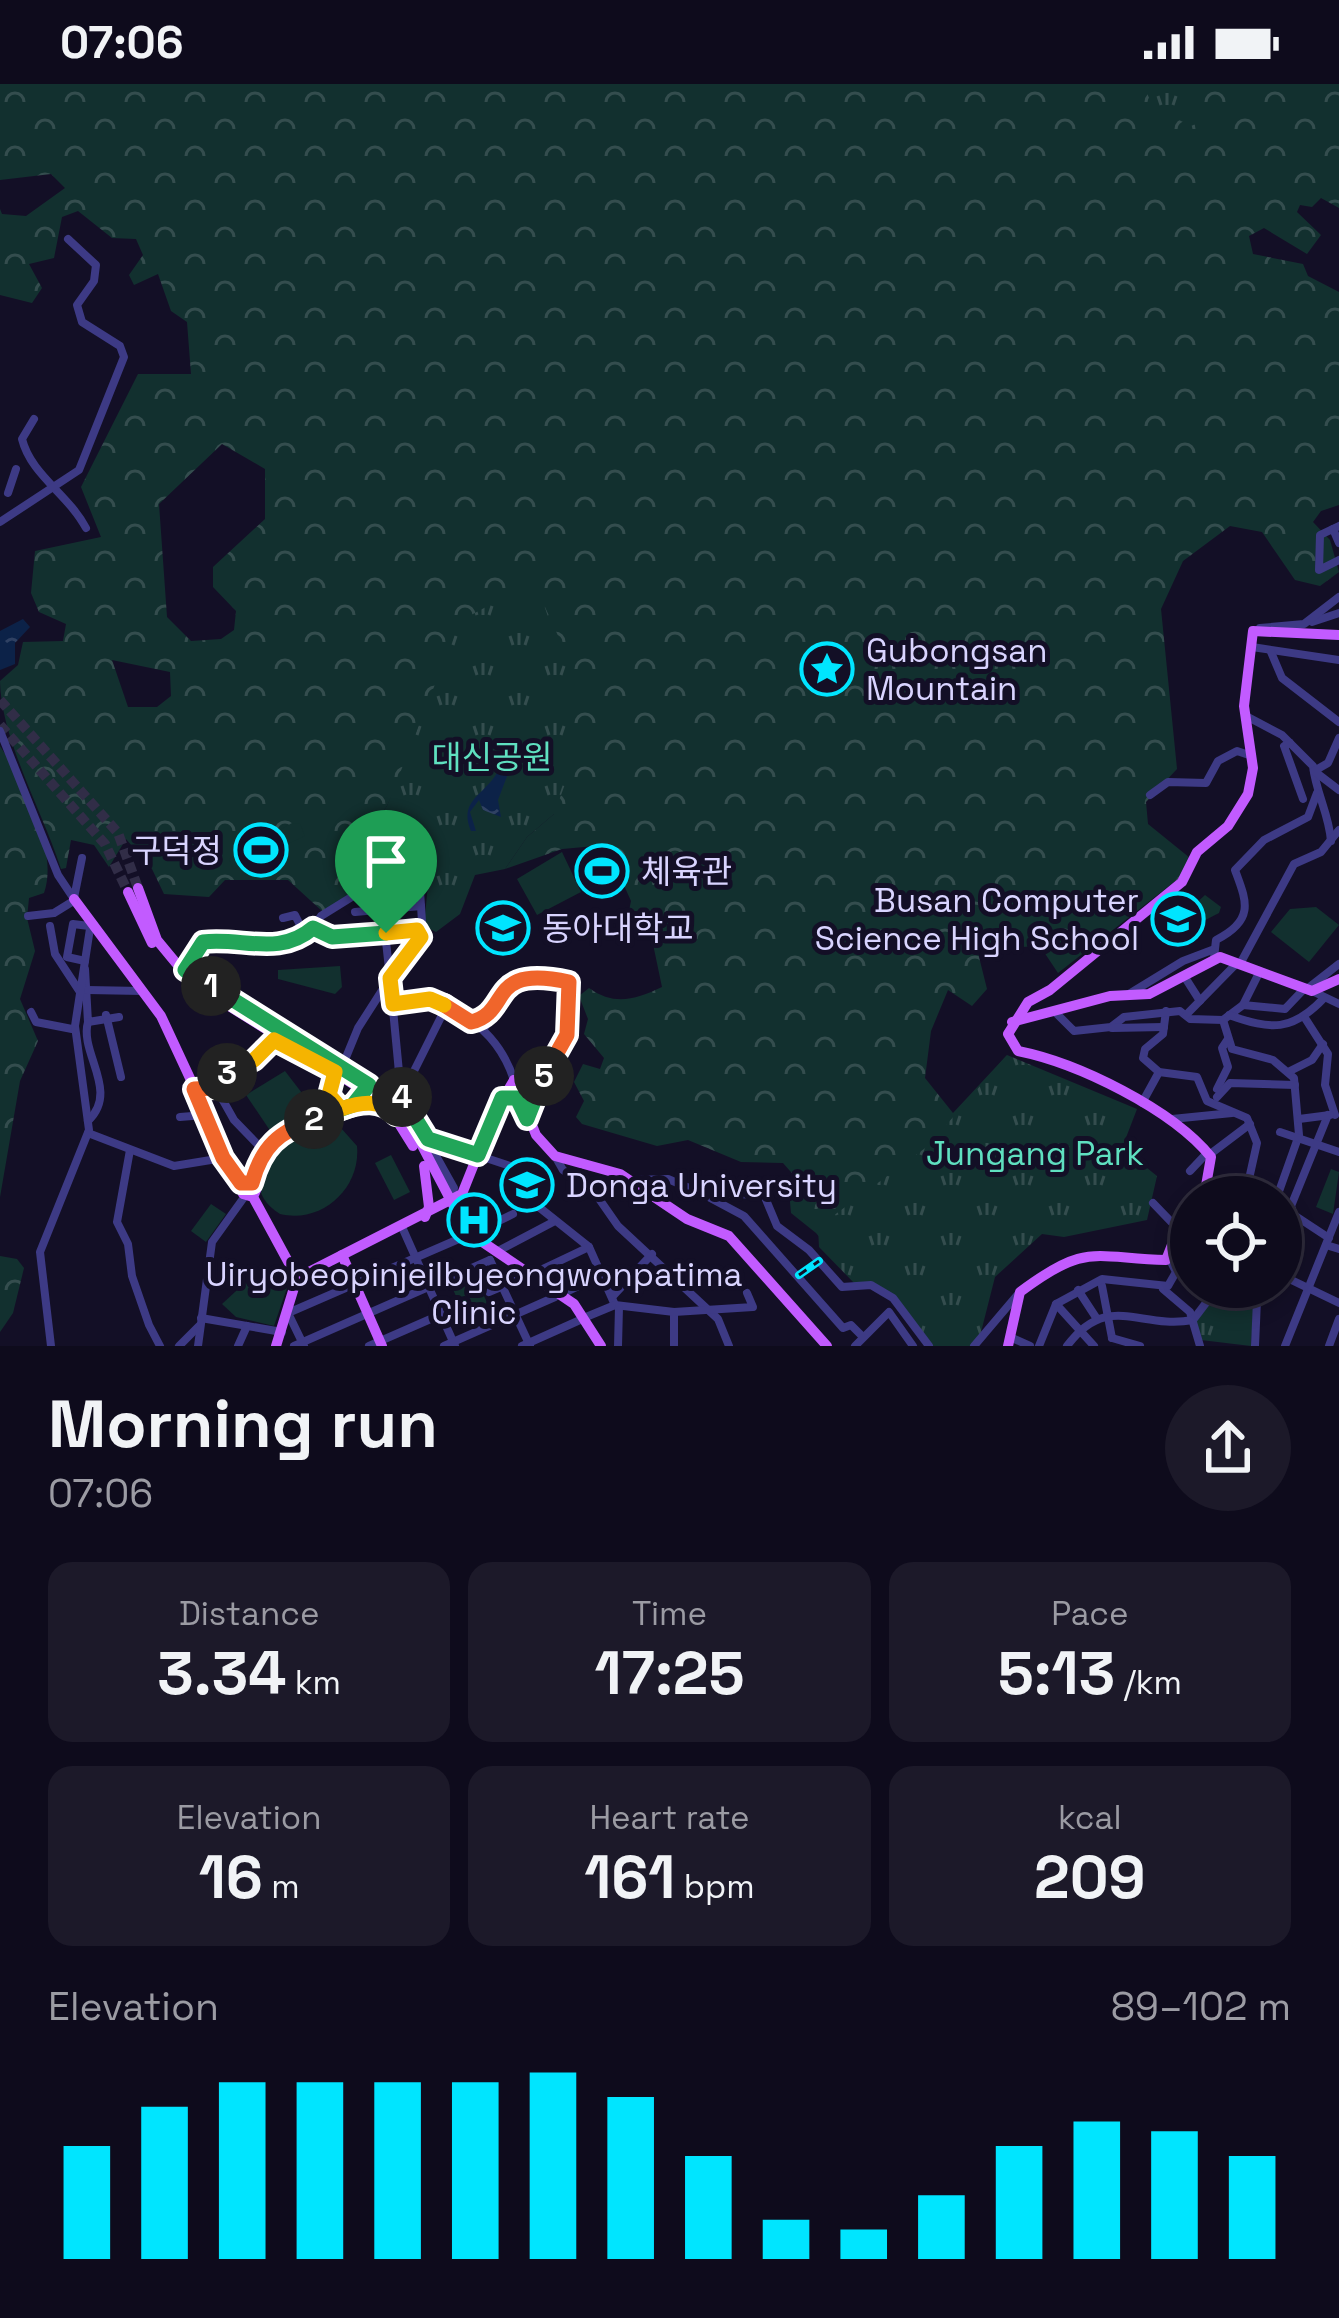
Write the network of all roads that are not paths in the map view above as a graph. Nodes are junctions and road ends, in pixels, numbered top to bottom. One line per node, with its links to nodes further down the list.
1 (68, 239): 4 (street)
2 (34, 419): 4 (street)
3 (16, 469): 5 (street)
4 (55, 487): 6 (street); 8 (street)
5 (8, 493)
6 (0, 522)
7 (1336, 527): 9 (street); 10 (street)
8 (86, 528)
9 (1339, 542)
10 (1339, 560)
11 (1339, 597): 13 (street)
12 (1339, 613): 13 (street)
13 (1304, 624): 14 (street)
14 (1259, 628): 15 (main road); 16 (main road)
15 (1339, 635)
16 (1250, 646): 17 (street); 19 (main road)
17 (1271, 652): 18 (street); 20 (street)
18 (1339, 659)
19 (1244, 716): 23 (street); 24 (main road)
20 (1339, 722)
21 (0, 730): 37 (street)
22 (1339, 738): 25 (street)
23 (1287, 744): 25 (street); 29 (street)
24 (1252, 756): 28 (street); 79 (main road)
25 (1314, 771): 26 (street); 27 (street)
26 (1336, 789): 30 (street)
27 (1316, 793): 30 (street); 49 (street)
28 (1150, 795)
29 (1303, 799)
30 (1322, 802): 32 (street)
31 (1339, 830): 32 (street)
32 (1331, 841): 51 (street)
33 (82, 858): 37 (street)
34 (379, 880): 45 (street)
35 (420, 891): 38 (street)
36 (381, 896): 39 (street)
37 (74, 900): 41 (street); 43 (main road)
38 (422, 906): 39 (street); 46 (street)
39 (382, 909): 40 (street); 47 (street)
40 (355, 912)
41 (28, 916)
42 (283, 918): 45 (street)
43 (90, 924): 48 (street); 52 (street); 61 (main road)
44 (50, 926): 50 (street)
45 (313, 928): 47 (street); 54 (street)
46 (422, 932): 47 (street); 56 (street)
47 (386, 933): 56 (street)
48 (70, 938): 50 (street); 52 (street)
49 (1213, 954): 51 (main road); 57 (main road); 62 (street)
50 (61, 960): 60 (street)
51 (1239, 963): 55 (main road); 64 (street)
52 (85, 964): 60 (street)
53 (1339, 964): 59 (street)
54 (185, 970): 80 (main road); 88 (main road)
55 (1260, 971): 59 (main road); 67 (street)
56 (390, 978): 65 (street); 88 (street)
57 (1186, 979): 62 (main road); 64 (street)
58 (1339, 980): 59 (main road)
59 (1307, 990): 63 (street); 67 (street)
60 (85, 991): 61 (street); 78 (street); 83 (street)
61 (142, 991): 96 (main road)
62 (1130, 994): 71 (main road)
63 (1324, 998): 66 (street); 76 (street)
64 (1200, 1001): 72 (street)
65 (393, 1004): 68 (street); 97 (street)
66 (1339, 1004)
67 (1243, 1005): 75 (street)
68 (446, 1007): 77 (street); 97 (street)
69 (1166, 1011): 72 (street); 81 (street); 82 (street)
70 (31, 1012): 83 (street)
71 (1055, 1012): 79 (main road); 82 (street)
72 (1186, 1015): 75 (street)
73 (119, 1017): 74 (street)
74 (106, 1018): 78 (street); 91 (street)
75 (1226, 1018): 76 (street); 84 (street)
76 (1305, 1018): 87 (street)
77 (482, 1021): 92 (street); 109 (street)
78 (88, 1022): 110 (street)
79 (1012, 1022): 100 (main road)
80 (261, 1027): 85 (main road); 86 (street)
81 (1164, 1027): 82 (street); 90 (street)
82 (1111, 1028)
83 (71, 1030): 110 (street)
84 (1228, 1039): 89 (street); 99 (street)
85 (286, 1042): 86 (street); 88 (main road)
86 (266, 1044): 94 (street)
87 (1322, 1044): 89 (street); 107 (street)
88 (338, 1070): 95 (main road); 103 (street)
89 (1289, 1070): 93 (street)
90 (1159, 1072): 99 (street); 100 (street)
91 (121, 1077)
92 (514, 1080): 98 (main road); 102 (main road)
93 (1295, 1085): 99 (street); 111 (street)
94 (215, 1088): 96 (street); 120 (street)
95 (367, 1088): 101 (street); 104 (main road)
96 (194, 1089): 106 (main road)
97 (402, 1095): 104 (street); 117 (street)
98 (502, 1098): 102 (main road); 123 (main road)
99 (1217, 1102): 105 (street)
100 (1141, 1103): 113 (main road)
101 (353, 1105): 103 (street); 104 (street)
102 (521, 1105): 109 (main road)
103 (341, 1109): 120 (street)
104 (395, 1110): 126 (main road); 135 (main road)
105 (1232, 1113): 112 (street); 113 (street)
106 (206, 1115): 108 (street); 125 (main road)
107 (1334, 1115): 111 (street); 118 (street)
108 (179, 1117)
109 (527, 1119): 124 (main road)
110 (88, 1120): 115 (street)
111 (1298, 1120): 116 (street)
112 (1250, 1124): 122 (street); 129 (street)
113 (1187, 1126): 122 (main road)
114 (1280, 1132): 116 (street)
115 (88, 1133): 119 (street); 195 (street)
116 (1299, 1135): 118 (street); 130 (street)
117 (428, 1139): 123 (street); 135 (street)
118 (1313, 1141): 121 (street); 144 (street)
119 (130, 1150): 125 (street); 196 (street)
120 (262, 1150): 132 (street)
121 (1339, 1152)
122 (1208, 1154): 127 (street); 128 (main road)
123 (478, 1155): 135 (main road); 140 (street)
124 (555, 1156): 131 (main road); 148 (street)
125 (223, 1158): 132 (main road)
126 (424, 1166): 135 (main road); 138 (main road)
127 (1190, 1171)
128 (1206, 1176)
129 (1252, 1176)
130 (1284, 1176)
131 (633, 1180): 133 (street); 205 (main road)
132 (250, 1190): 155 (main road); 183 (street)
133 (701, 1193): 188 (street); 208 (street)
134 (1153, 1203): 141 (street)
135 (448, 1206): 138 (main road); 139 (main road); 143 (main road)
136 (1339, 1212): 144 (street)
137 (513, 1214): 143 (street)
138 (428, 1216): 139 (main road); 142 (main road)
139 (455, 1221): 143 (main road)
140 (555, 1221): 145 (street); 150 (street)
141 (1170, 1221)
142 (402, 1227): 147 (main road); 151 (street)
143 (471, 1234): 150 (main road); 151 (street)
144 (1327, 1242): 146 (street); 162 (street)
145 (589, 1247): 153 (street); 154 (street)
146 (1339, 1249)
147 (348, 1253): 155 (main road); 156 (main road)
148 (652, 1254): 168 (street); 173 (street)
149 (1170, 1255): 152 (main road)
150 (495, 1256): 154 (main road); 157 (street); 160 (street)
151 (416, 1258): 156 (street); 160 (street)
152 (1169, 1258): 161 (street); 165 (main road)
153 (602, 1275): 167 (street); 168 (street)
154 (528, 1276): 157 (street); 167 (main road)
155 (297, 1278): 175 (main road)
156 (352, 1281): 175 (street); 176 (main road)
157 (503, 1286): 164 (street); 179 (street)
158 (1102, 1286): 177 (street)
159 (1302, 1286): 162 (street)
160 (429, 1287): 176 (street); 178 (street)
161 (1161, 1288): 163 (street); 182 (street)
162 (1308, 1289): 170 (street); 216 (street)
163 (1078, 1290): 169 (street); 180 (street)
164 (489, 1292)
165 (1020, 1292): 189 (main road); 209 (street)
166 (747, 1293): 173 (street)
167 (559, 1296): 179 (street); 184 (main road)
168 (615, 1303): 174 (street); 184 (street); 202 (street)
169 (1056, 1304): 186 (street); 210 (street)
170 (1339, 1304)
171 (1202, 1308): 182 (street)
172 (1257, 1308): 215 (street)
173 (710, 1310): 174 (street); 204 (street)
174 (674, 1312): 203 (street)
175 (288, 1313): 187 (main road); 192 (street)
176 (367, 1313): 191 (main road); 192 (street)
177 (1109, 1313): 180 (street); 182 (street); 190 (street)
178 (442, 1314): 191 (street); 193 (street)
179 (516, 1314): 193 (street); 194 (street)
180 (1097, 1318): 186 (street)
181 (1339, 1319): 217 (street)
182 (1193, 1320): 214 (street)
183 (201, 1322): 185 (street); 197 (street); 198 (street)
184 (584, 1323): 194 (street); 201 (main road)
185 (247, 1326): 187 (street); 199 (street)
186 (1081, 1328): 211 (street); 212 (street)
187 (282, 1332): 200 (main road)
188 (862, 1336): 206 (street); 207 (street)
189 (1009, 1342): 210 (street)
190 (1118, 1342): 212 (street); 213 (street)
191 (377, 1344)
192 (300, 1345)
193 (451, 1345)
194 (527, 1345)
195 (51, 1346)
196 (157, 1346)
197 (179, 1346)
198 (198, 1346)
199 (238, 1346)
200 (276, 1346)
201 (597, 1346)
202 (618, 1346)
203 (674, 1346)
204 (729, 1346)
205 (827, 1346)
206 (855, 1346)
207 (913, 1346)
208 (929, 1346)
209 (974, 1346)
210 (1034, 1346)
211 (1067, 1346)
212 (1094, 1346)
213 (1140, 1346)
214 (1200, 1346)
215 (1255, 1346)
216 (1285, 1346)
217 (1328, 1346)

